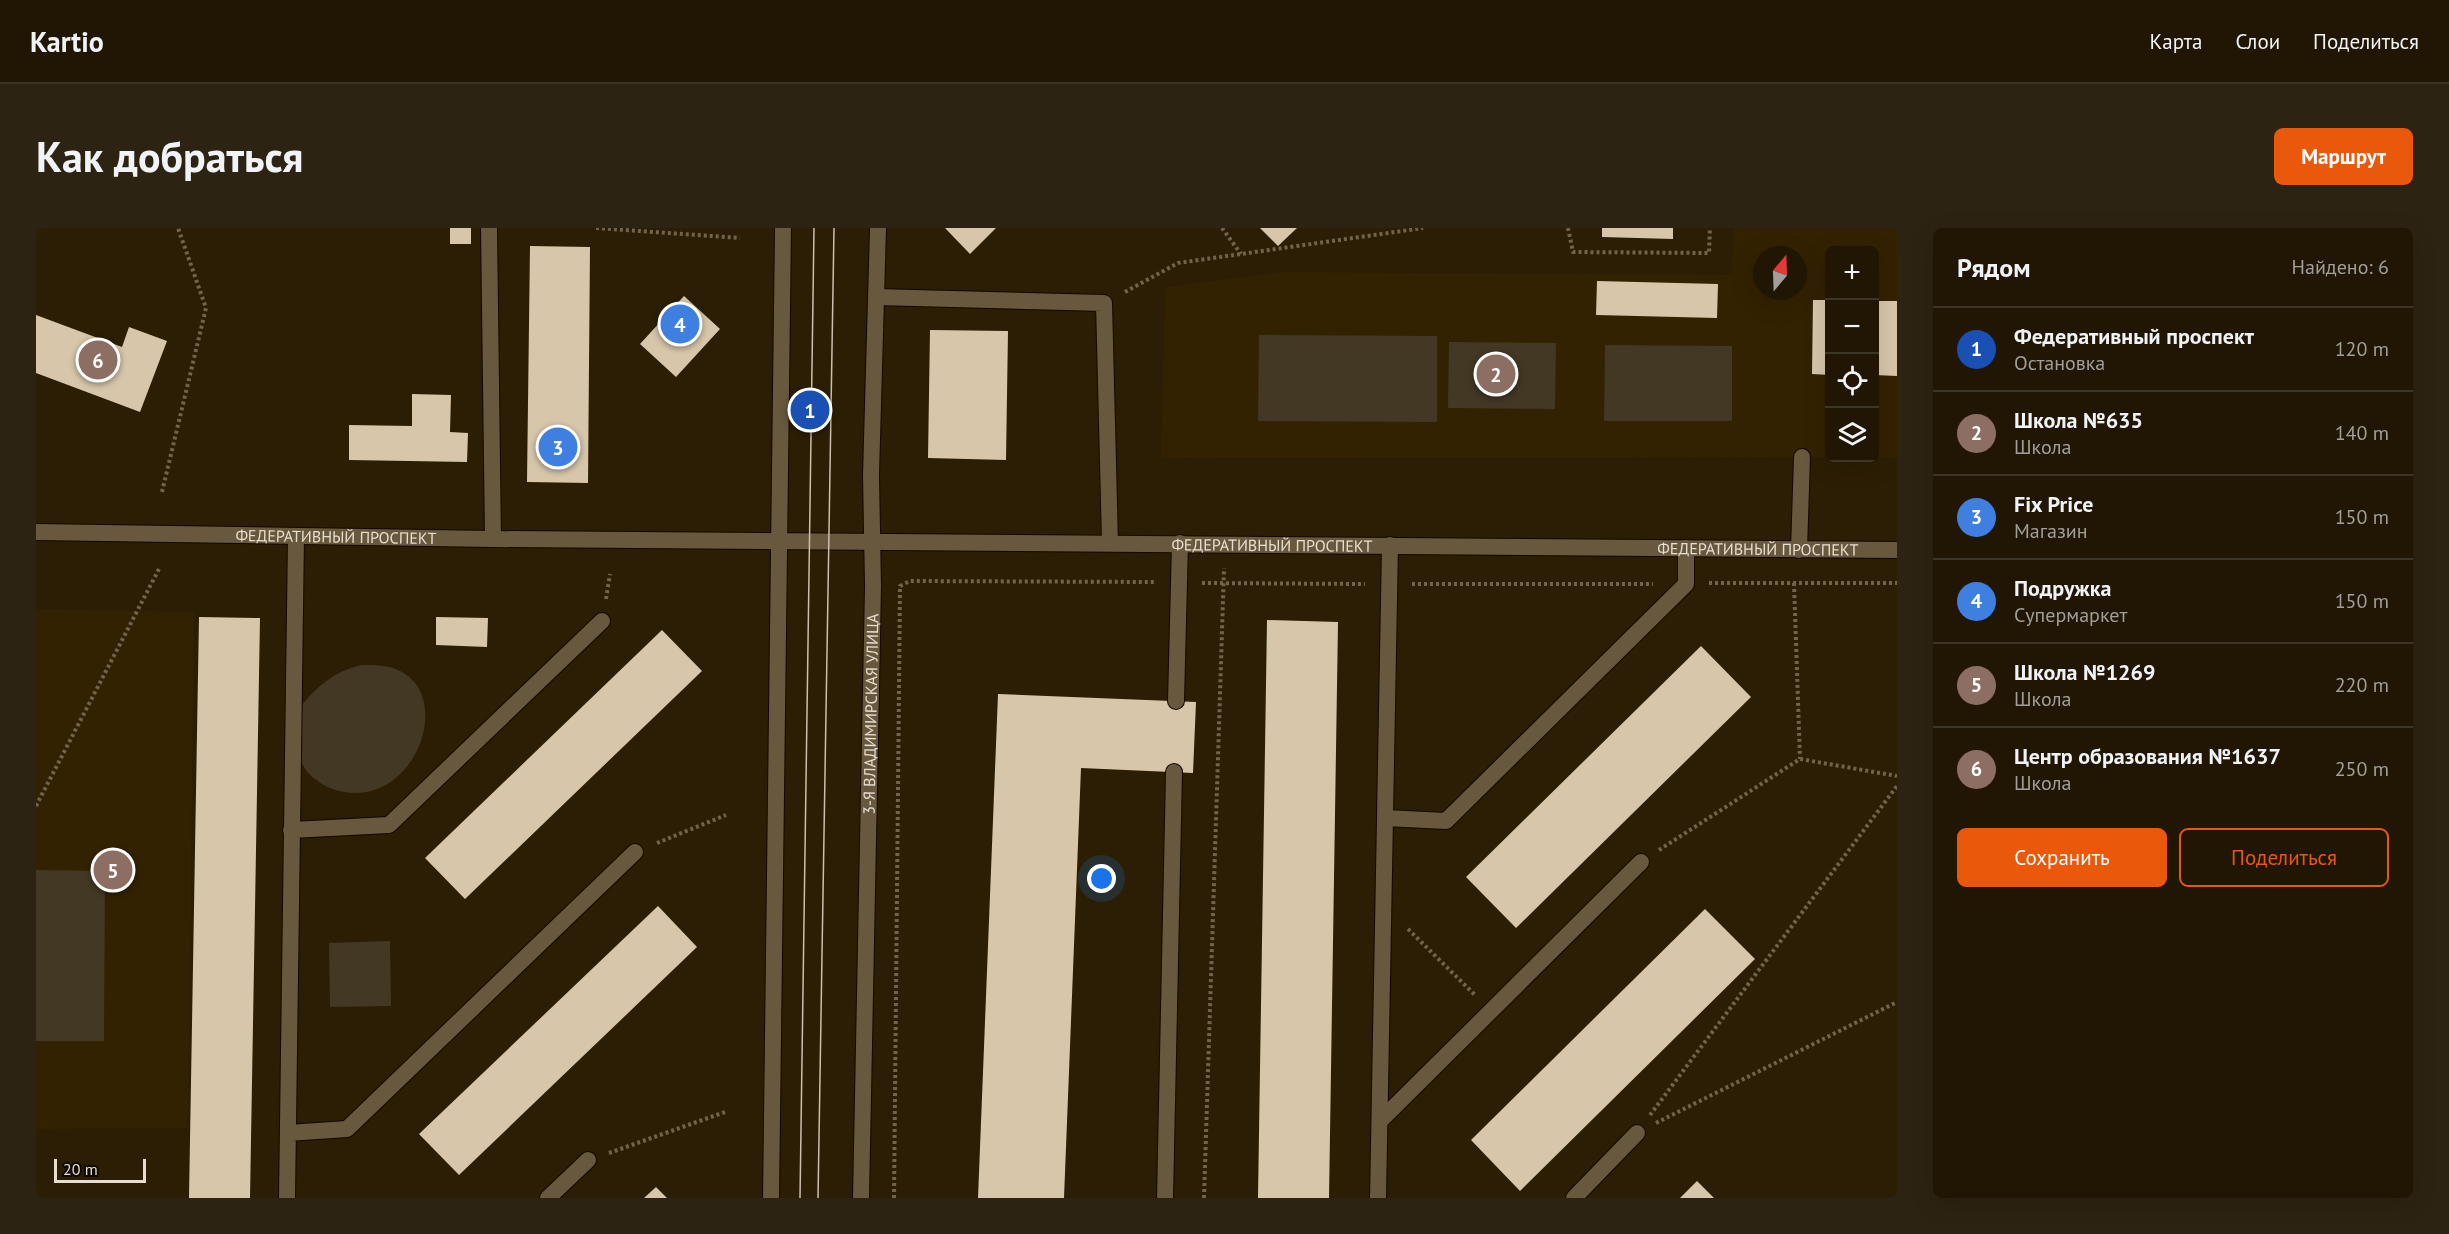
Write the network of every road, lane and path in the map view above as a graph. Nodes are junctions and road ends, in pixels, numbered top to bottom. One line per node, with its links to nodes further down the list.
1 (178, 228): 15 (path)
2 (489, 228): 18 (street)
3 (596, 228): 10 (path)
4 (783, 228): 19 (street)
5 (878, 228): 12 (street, 3-Я ВЛАДИМИРСКАЯ УЛИЦА)
6 (1222, 228): 11 (path)
7 (1423, 228): 11 (path)
8 (1568, 228): 9 (path)
9 (1710, 228)
10 (740, 238)
11 (1241, 254): 13 (path)
12 (876, 297): 13 (street); 20 (street, 3-Я ВЛАДИМИРСКАЯ УЛИЦА)
13 (1104, 303): 21 (street)
14 (1802, 457): 26 (street)
15 (162, 492)
16 (36, 532): 17 (street, ФЕДЕРАТИВНЫЙ ПРОСПЕКТ)
17 (296, 536): 18 (street, ФЕДЕРАТИВНЫЙ ПРОСПЕКТ); 40 (street)
18 (493, 538): 19 (street, ФЕДЕРАТИВНЫЙ ПРОСПЕКТ)
19 (778, 541): 20 (street, ФЕДЕРАТИВНЫЙ ПРОСПЕКТ); 53 (street)
20 (872, 542): 21 (street, ФЕДЕРАТИВНЫЙ ПРОСПЕКТ); 54 (street, 3-Я ВЛАДИМИРСКАЯ УЛИЦА)
21 (1110, 543): 22 (street, ФЕДЕРАТИВНЫЙ ПРОСПЕКТ)
22 (1180, 543): 23 (street, ФЕДЕРАТИВНЫЙ ПРОСПЕКТ); 32 (street)
23 (1224, 544): 24 (street, ФЕДЕРАТИВНЫЙ ПРОСПЕКТ); 57 (path)
24 (1390, 545): 25 (street, ФЕДЕРАТИВНЫЙ ПРОСПЕКТ); 39 (street)
25 (1686, 548): 26 (street, ФЕДЕРАТИВНЫЙ ПРОСПЕКТ); 39 (street)
26 (1799, 550): 27 (street, ФЕДЕРАТИВНЫЙ ПРОСПЕКТ)
27 (1897, 550)
28 (160, 567): 37 (path)
29 (1794, 583): 33 (path)
30 (900, 586): 55 (path)
31 (602, 621): 40 (street)
32 (1176, 701)
33 (1800, 759): 35 (path); 42 (path)
34 (1174, 772): 56 (street)
35 (1897, 776)
36 (1897, 786): 49 (path)
37 (36, 806)
38 (726, 814): 41 (path)
39 (1385, 818): 43 (street)
40 (291, 830): 48 (street)
41 (635, 852): 48 (street)
42 (1641, 862): 45 (street)
43 (1383, 906): 45 (path); 47 (street)
44 (1897, 1002): 49 (path)
45 (1491, 1011): 47 (street)
46 (725, 1112): 50 (path)
47 (1380, 1121): 58 (street)
48 (288, 1133): 51 (street)
49 (1637, 1133): 59 (street)
50 (588, 1160): 52 (street)
51 (287, 1198)
52 (548, 1198)
53 (771, 1198)
54 (861, 1198)
55 (894, 1198)
56 (1165, 1198)
57 (1204, 1198)
58 (1378, 1198)
59 (1574, 1198)

